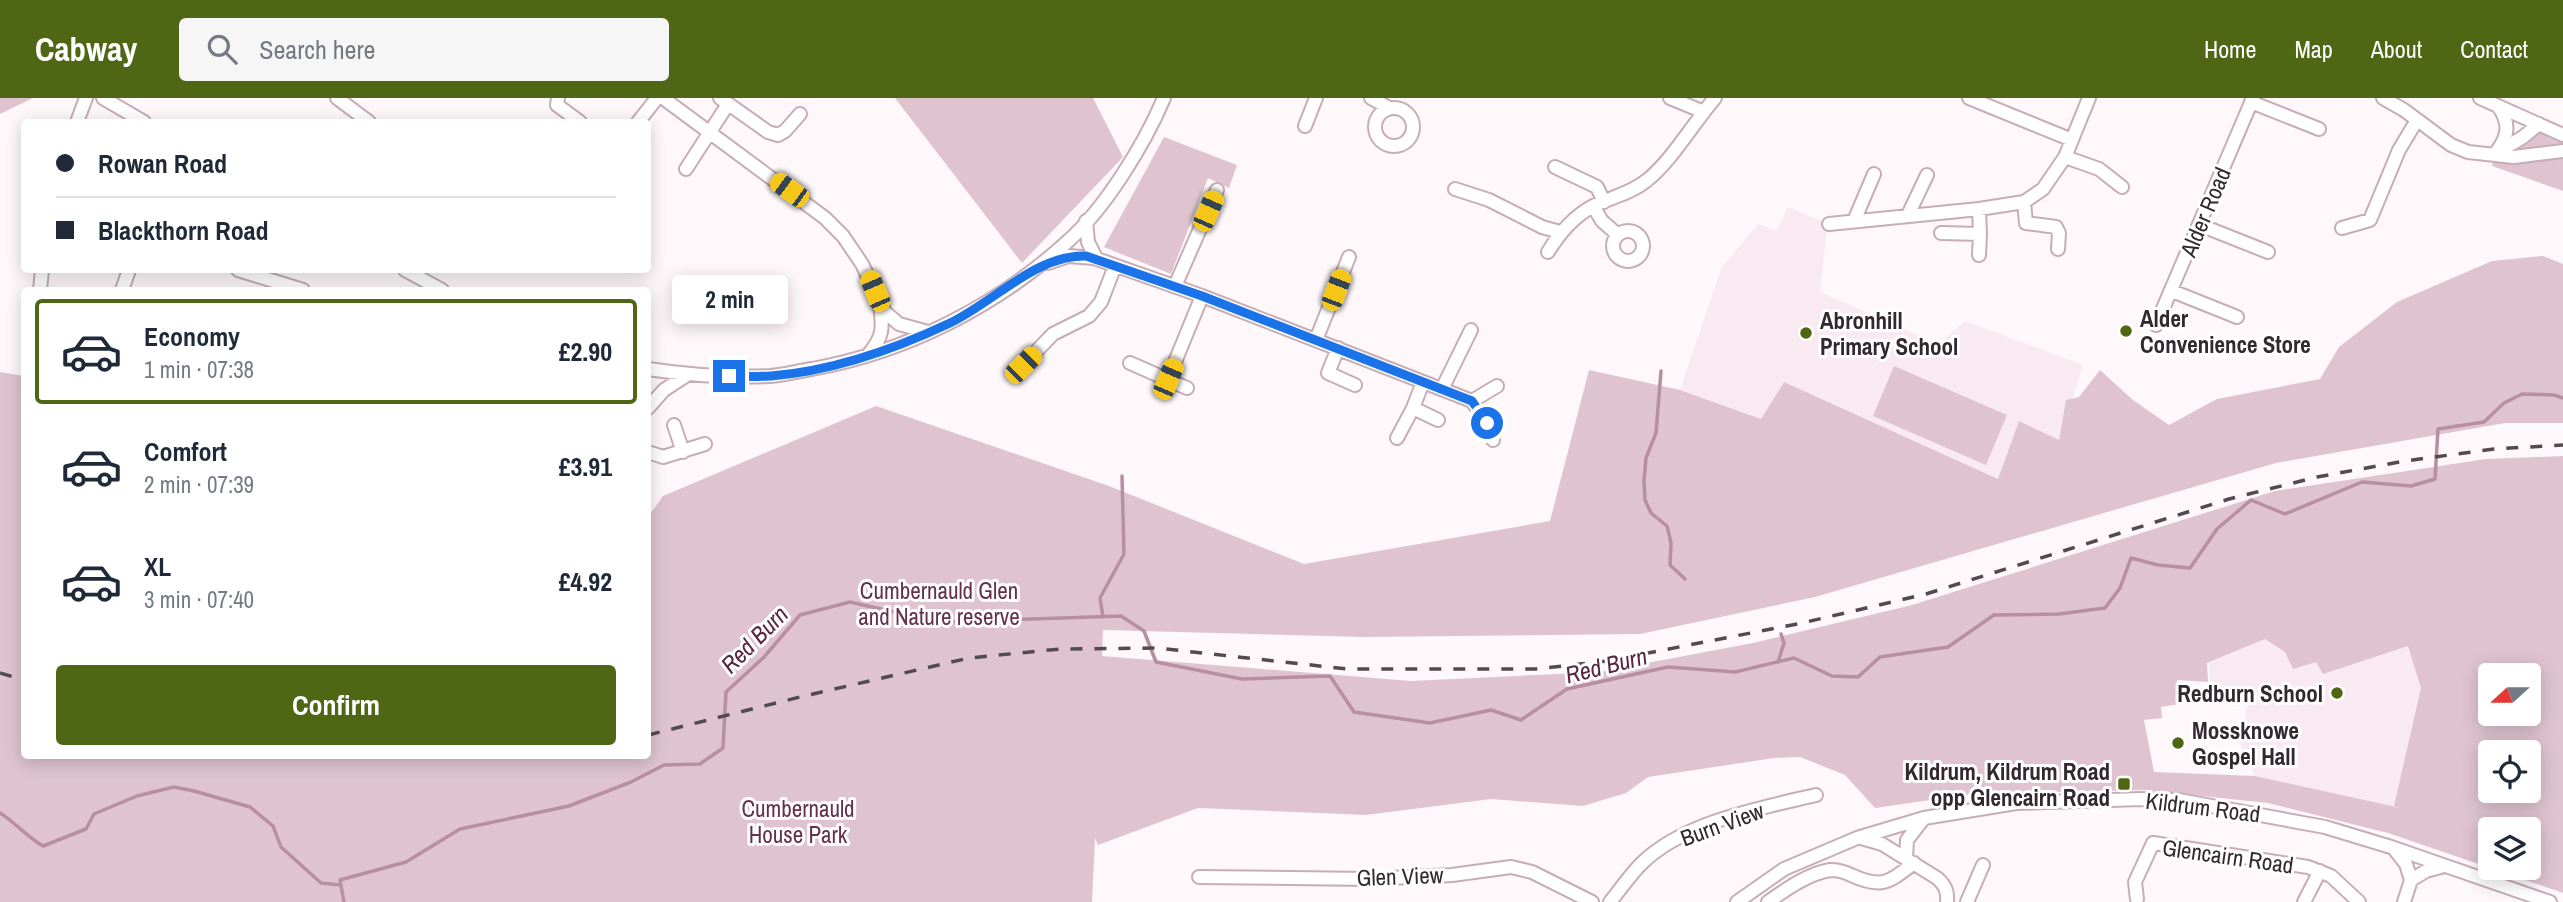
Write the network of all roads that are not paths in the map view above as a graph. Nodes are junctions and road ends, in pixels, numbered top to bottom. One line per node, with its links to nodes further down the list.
1 (86, 98): 22 (street)
2 (103, 98): 23 (street)
3 (337, 98): 24 (street)
4 (558, 98): 25 (street)
5 (657, 98): 26 (street)
6 (663, 98): 31 (street)
7 (1164, 98): 48 (street)
8 (1316, 98): 29 (street)
9 (1371, 98): 19 (street)
10 (1715, 98): 20 (street)
11 (1969, 98): 33 (street)
12 (2089, 98): 33 (street)
13 (2383, 98): 27 (street)
14 (2480, 98): 18 (street)
15 (1679, 100): 20 (street)
16 (2252, 100): 30 (street); 51 (street, Alder Road)
17 (724, 101): 21 (street); 31 (street)
18 (2498, 106): 28 (street); 35 (street)
19 (1389, 108)
20 (1703, 112): 45 (street)
21 (800, 114)
22 (78, 119)
23 (139, 119)
24 (365, 119)
25 (576, 119)
26 (640, 119)
27 (2417, 120): 35 (street); 52 (street)
28 (2539, 124): 32 (street); 35 (street)
29 (1305, 126)
30 (2319, 129)
31 (711, 133): 38 (street); 72 (street)
32 (2563, 135)
33 (2072, 140): 36 (street)
34 (2563, 151): 35 (street)
35 (2495, 154)
36 (2065, 157): 41 (street); 44 (street)
37 (1555, 167): 45 (street)
38 (686, 169)
39 (1874, 174): 49 (street)
40 (1927, 175): 47 (street)
41 (2122, 187)
42 (1455, 189): 53 (street)
43 (1217, 190): 67 (street)
44 (2024, 202): 46 (street); 57 (street)
45 (1599, 204): 53 (street); 56 (street)
46 (1979, 209): 47 (street); 55 (street)
47 (1908, 215): 49 (street)
48 (1086, 221): 62 (street); 64 (street)
49 (1854, 221): 50 (street)
50 (1829, 224)
51 (2200, 225): 59 (street); 70 (street, Alder Road)
52 (2342, 228)
53 (1560, 232): 58 (street)
54 (1941, 233): 55 (street)
55 (1980, 234): 60 (street)
56 (1618, 235)
57 (2058, 249)
58 (1548, 252)
59 (2268, 252)
60 (1979, 255)
61 (1349, 257): 77 (street)
62 (1096, 258): 63 (street); 64 (street)
63 (1115, 266): 67 (street); 81 (street)
64 (1036, 267): 76 (street)
65 (249, 273): 68 (street)
66 (411, 273): 69 (street)
67 (1175, 286): 71 (street)
68 (293, 287)
69 (436, 287)
70 (2172, 291): 73 (street); 74 (street, Alder Road)
71 (1202, 296): 77 (street); 84 (street)
72 (880, 303): 76 (street); 79 (street)
73 (2237, 317)
74 (2156, 325)
75 (1471, 330): 89 (street)
76 (928, 332): 79 (street)
77 (1315, 340): 78 (street)
78 (1338, 348): 85 (street); 86 (street)
79 (867, 355): 83 (street)
80 (1130, 363): 84 (street)
81 (1023, 365)
82 (651, 369): 83 (street)
83 (688, 374): 91 (street)
84 (1168, 379): 88 (street)
85 (1423, 382): 89 (street); 92 (street)
86 (1355, 385)
87 (1497, 386): 90 (street)
88 (1187, 388)
89 (1442, 389): 90 (street)
90 (1472, 401): 96 (street)
91 (651, 406)
92 (1413, 408): 93 (street); 95 (street)
93 (1438, 420)
94 (674, 425): 98 (street)
95 (1397, 438)
96 (1493, 440)
97 (705, 444): 98 (street)
98 (682, 452): 99 (street)
99 (651, 453)
100 (1816, 794): 114 (street, Burn View)
101 (1924, 818): 102 (street, Kildrum Road); 103 (street, Kildrum Road); 104 (street)
102 (1857, 838): 104 (street); 115 (street, Kildrum Road)
103 (2391, 846): 106 (street, Kildrum Road); 109 (street)
104 (1910, 861): 116 (street); 117 (street)
105 (1983, 865): 118 (street)
106 (2445, 866): 109 (street); 121 (street, Kildrum Road)
107 (2320, 871): 111 (street, Glencairn Road); 119 (street, Glencairn Road); 120 (street, Glencairn Road)
108 (1199, 877): 110 (street, Glen View)
109 (2411, 880): 112 (street)
110 (1576, 898): 113 (street, Glen View)
111 (2137, 900)
112 (2408, 901)
113 (1592, 902)
114 (1610, 902)
115 (1737, 902)
116 (1768, 902)
117 (1947, 902)
118 (1967, 902)
119 (2304, 902)
120 (2359, 902)
121 (2550, 902)

